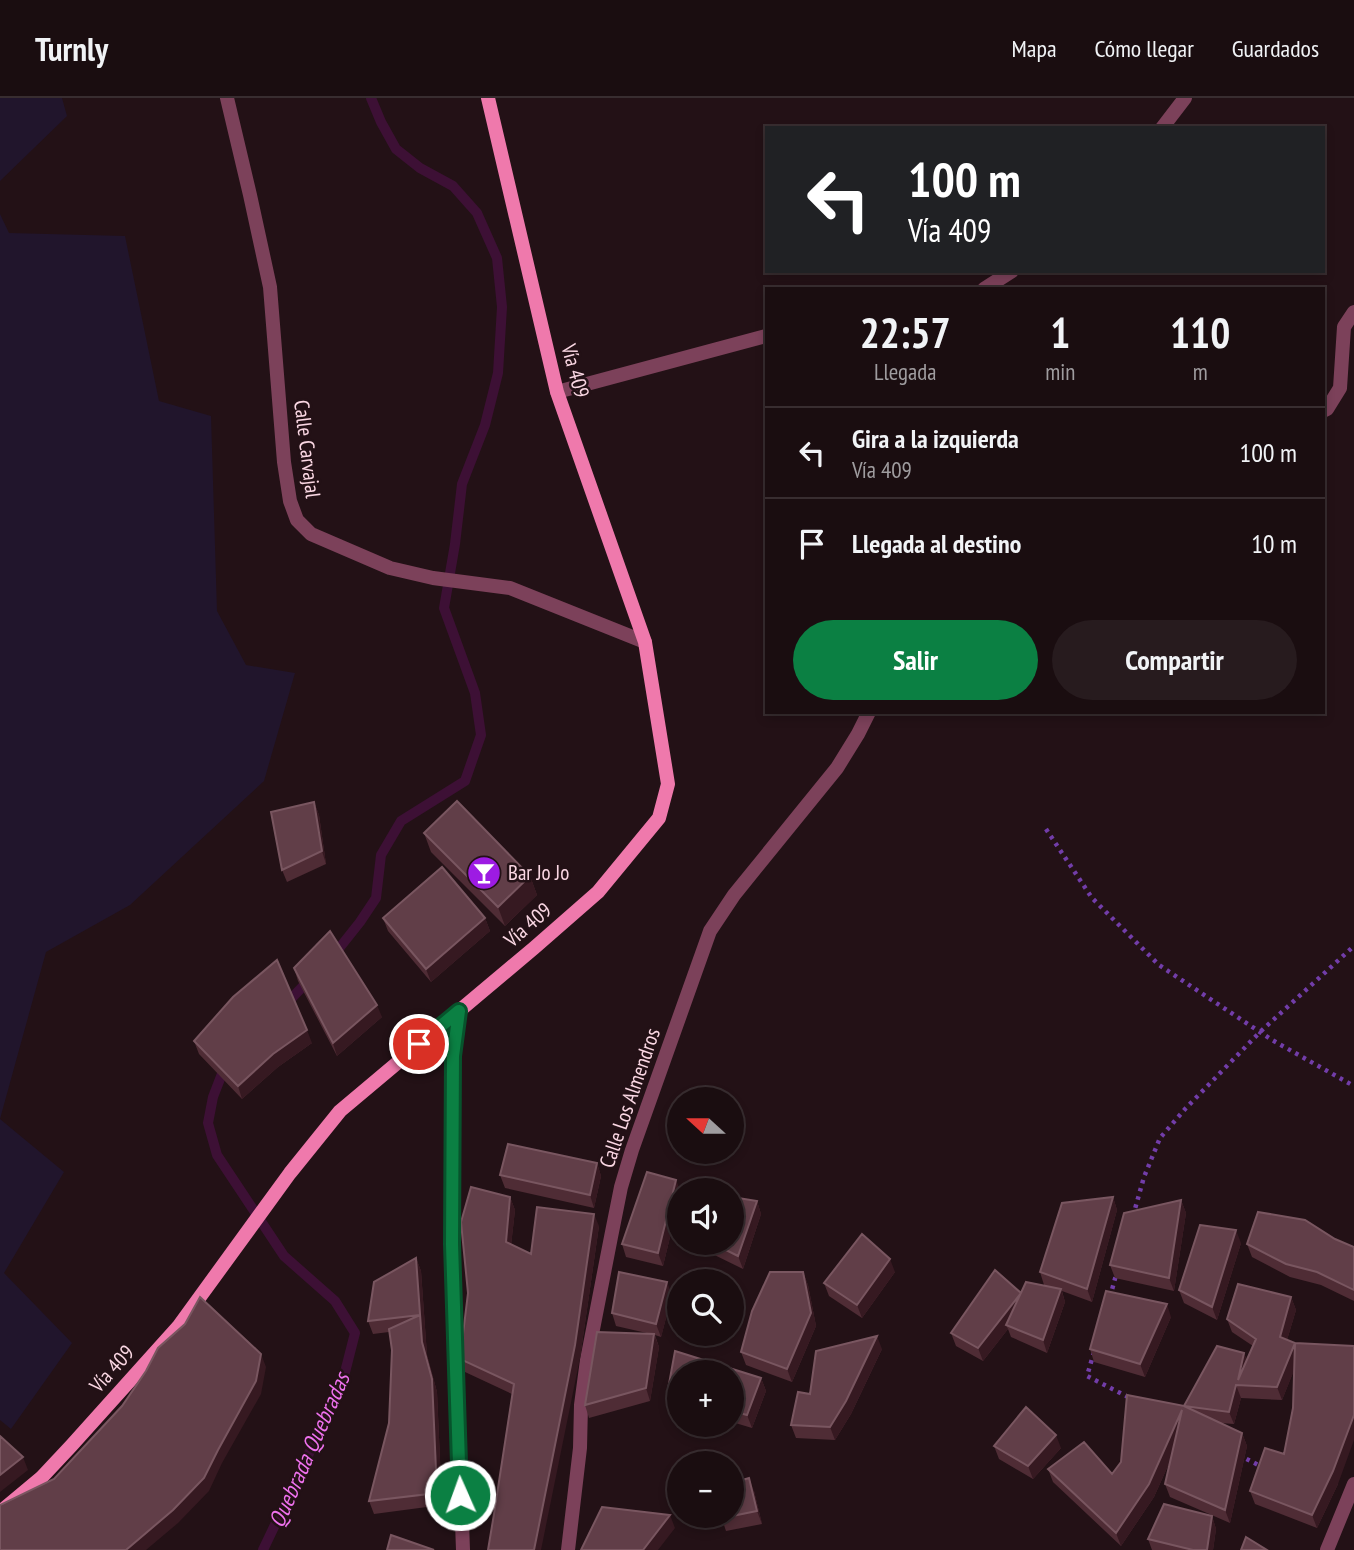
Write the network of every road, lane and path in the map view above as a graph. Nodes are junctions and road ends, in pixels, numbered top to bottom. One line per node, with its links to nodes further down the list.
1 (227, 98): 11 (street, Calle Carvajal)
2 (488, 98): 9 (street, Vía 409)
3 (1185, 98): 4 (street)
4 (1164, 126)
5 (1009, 273): 6 (street)
6 (987, 287)
7 (1354, 312): 10 (street)
8 (765, 337): 9 (street)
9 (557, 392): 11 (street, Vía 409)
10 (1325, 410)
11 (645, 642): 15 (street, Vía 409)
12 (868, 714): 28 (street, Calle Los Almendros)
13 (1046, 829): 16 (path)
14 (1354, 946): 16 (path)
15 (459, 1011): 26 (street, Vía 409); 27 (street)
16 (1260, 1032): 17 (path); 18 (path)
17 (1354, 1086)
18 (1133, 1217)
19 (1118, 1270): 20 (path)
20 (1106, 1310)
21 (1095, 1350): 22 (path)
22 (1136, 1402)
23 (1234, 1452): 24 (path)
24 (1270, 1472)
25 (1354, 1484): 29 (street)
26 (0, 1512)
27 (463, 1550)
28 (568, 1550)
29 (1327, 1550)

